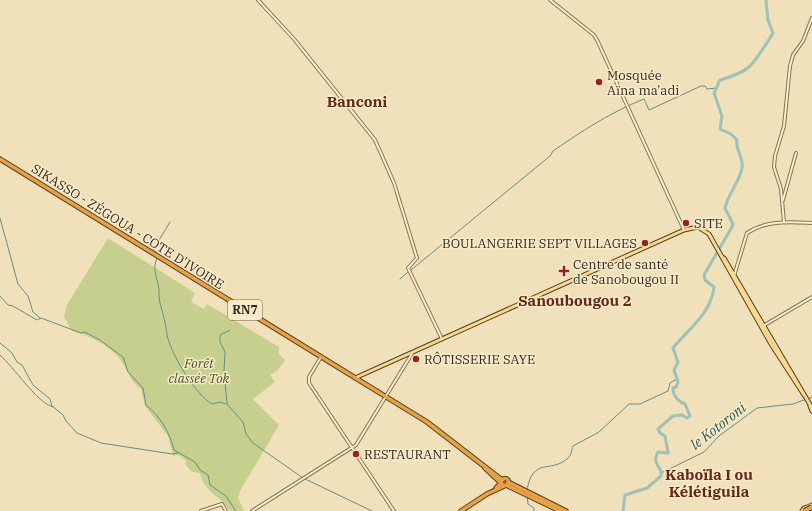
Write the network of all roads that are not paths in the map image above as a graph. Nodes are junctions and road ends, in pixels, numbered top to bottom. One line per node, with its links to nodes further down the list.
1 (258, 0): 13 (street)
2 (550, 0): 9 (street)
3 (812, 18): 6 (street)
4 (796, 153): 6 (street)
5 (0, 159): 15 (highway, SIKASSO - ZÉGOUA - COTE D'IVOIRE / RN7)
6 (783, 201): 7 (street)
7 (784, 222): 8 (street); 10 (street)
8 (812, 223)
9 (684, 230): 10 (main road); 13 (main road)
10 (734, 277): 12 (main road)
11 (812, 297): 12 (street)
12 (762, 326): 18 (main road)
13 (442, 339): 14 (main road)
14 (412, 352): 16 (main road); 17 (street)
15 (321, 357): 16 (highway, SIKASSO - ZÉGOUA - COTE D'IVOIRE / RN7); 20 (street)
16 (355, 378): 17 (highway, SIKASSO - ZÉGOUA - COTE D'IVOIRE / RN7)
17 (385, 397): 20 (street); 21 (highway, SIKASSO - ZÉGOUA - COTE D'IVOIRE / RN7)
18 (811, 407): 19 (main road)
19 (812, 412)
20 (352, 447): 27 (street); 28 (street)
21 (504, 483): 22 (highway, RN7); 29 (highway)
22 (539, 500): 30 (highway, RN7); 31 (highway, RN7)
23 (811, 509): 24 (highway, bridge)
24 (802, 510)
25 (201, 511): 26 (street)
26 (226, 511)
27 (252, 511)
28 (394, 511)
29 (461, 511)
30 (560, 511)
31 (566, 511)

